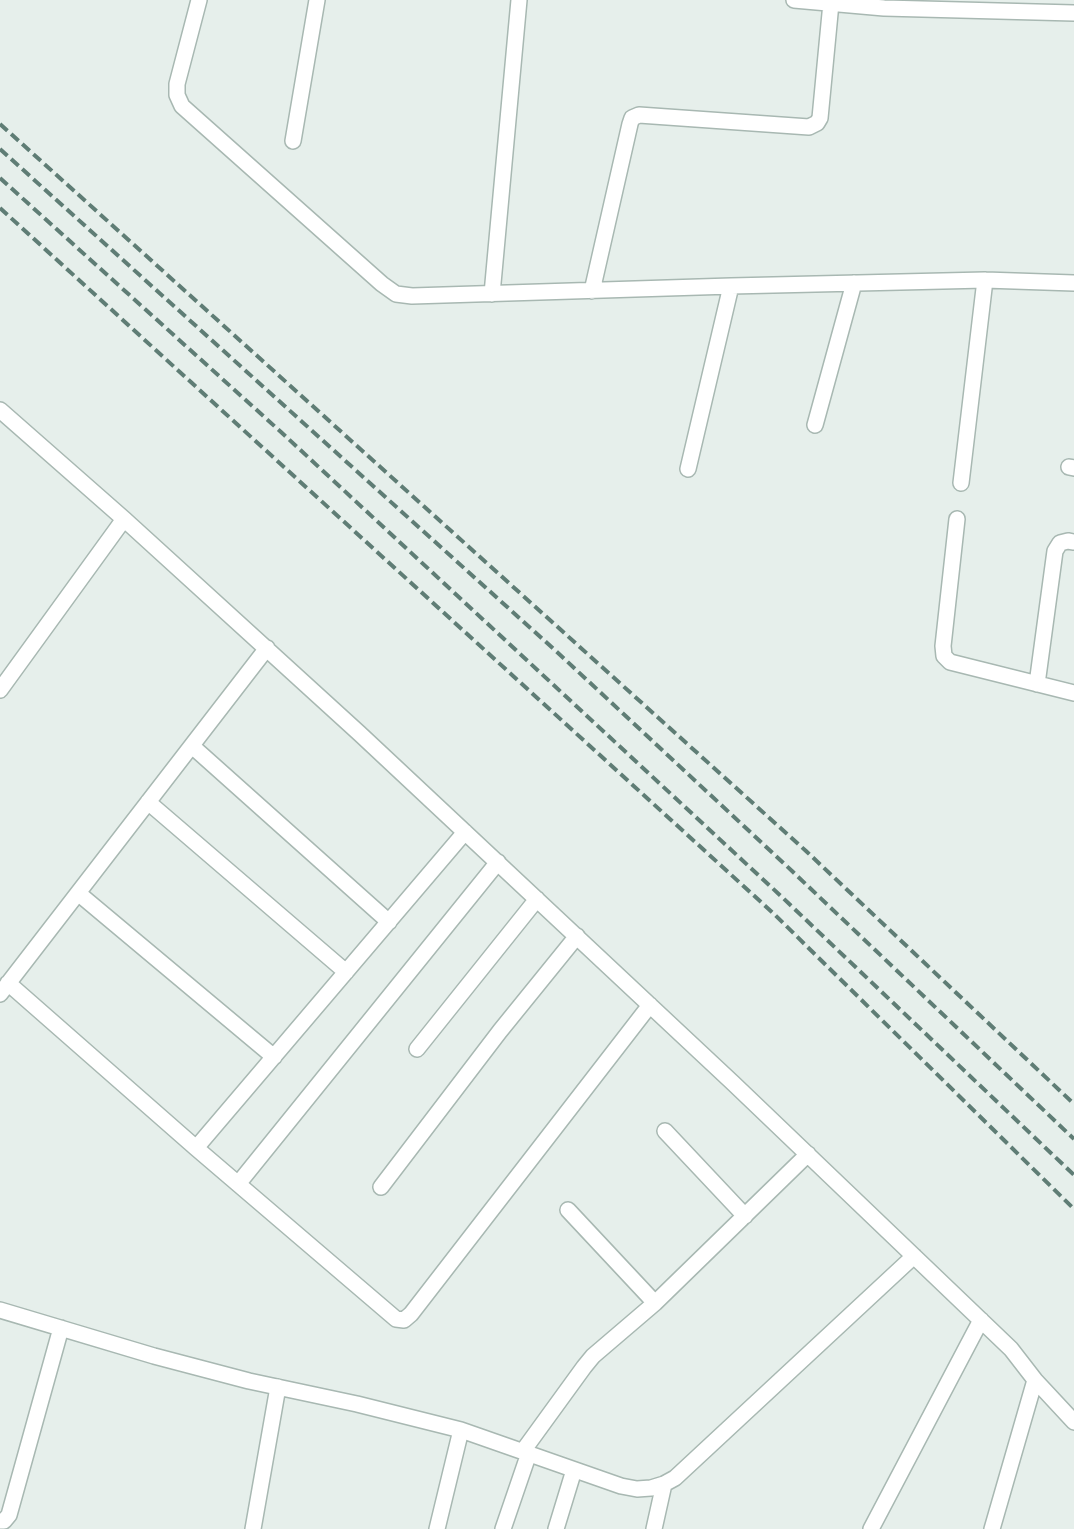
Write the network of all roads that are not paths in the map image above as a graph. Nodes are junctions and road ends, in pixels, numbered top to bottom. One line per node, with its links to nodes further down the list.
1 (198, 0): 14 (street)
2 (317, 0): 8 (street)
3 (520, 0): 14 (street)
4 (794, 0): 5 (street)
5 (831, 3): 6 (street); 13 (street)
6 (1035, 6): 7 (street)
7 (1074, 13)
8 (293, 141)
9 (985, 280): 10 (street); 11 (street); 18 (street)
10 (1074, 282)
11 (854, 283): 12 (street); 16 (street)
12 (731, 286): 13 (street); 17 (street)
13 (592, 291): 14 (street)
14 (492, 294)
15 (0, 412): 19 (street)
16 (814, 424)
17 (688, 469)
18 (961, 483)
19 (124, 519): 22 (street); 24 (street)
20 (957, 519): 23 (street)
21 (1074, 542): 23 (street)
22 (267, 648): 26 (street); 28 (street)
23 (1037, 684): 25 (street)
24 (0, 690)
25 (1074, 693)
26 (192, 746): 27 (street); 32 (street)
27 (148, 802): 30 (street); 34 (street)
28 (465, 832): 29 (street); 32 (street)
29 (498, 862): 31 (street); 42 (street)
30 (78, 893): 35 (street); 38 (street)
31 (537, 899): 33 (street); 37 (street)
32 (389, 922): 34 (street)
33 (577, 936): 36 (street); 43 (street)
34 (346, 972): 38 (street)
35 (4, 988): 40 (street)
36 (650, 1005): 41 (street); 42 (street)
37 (418, 1049)
38 (274, 1057): 40 (street)
39 (665, 1131): 45 (street)
40 (196, 1148): 42 (street)
41 (808, 1154): 45 (street); 46 (street)
42 (238, 1184)
43 (381, 1188)
44 (568, 1210): 47 (street)
45 (745, 1216): 47 (street)
46 (914, 1256): 49 (street); 57 (street)
47 (655, 1303): 55 (street)
48 (0, 1310): 50 (street)
49 (981, 1320): 51 (street); 64 (street)
50 (61, 1328): 52 (street); 58 (street)
51 (1034, 1380): 53 (street); 65 (street)
52 (278, 1387): 54 (street); 59 (street)
53 (1074, 1422)
54 (461, 1430): 55 (street); 60 (street)
55 (526, 1452): 56 (street); 61 (street)
56 (574, 1470): 57 (street); 62 (street)
57 (664, 1484): 63 (street)
58 (0, 1521)
59 (253, 1529)
60 (437, 1529)
61 (503, 1529)
62 (556, 1529)
63 (654, 1529)
64 (871, 1529)
65 (992, 1529)

